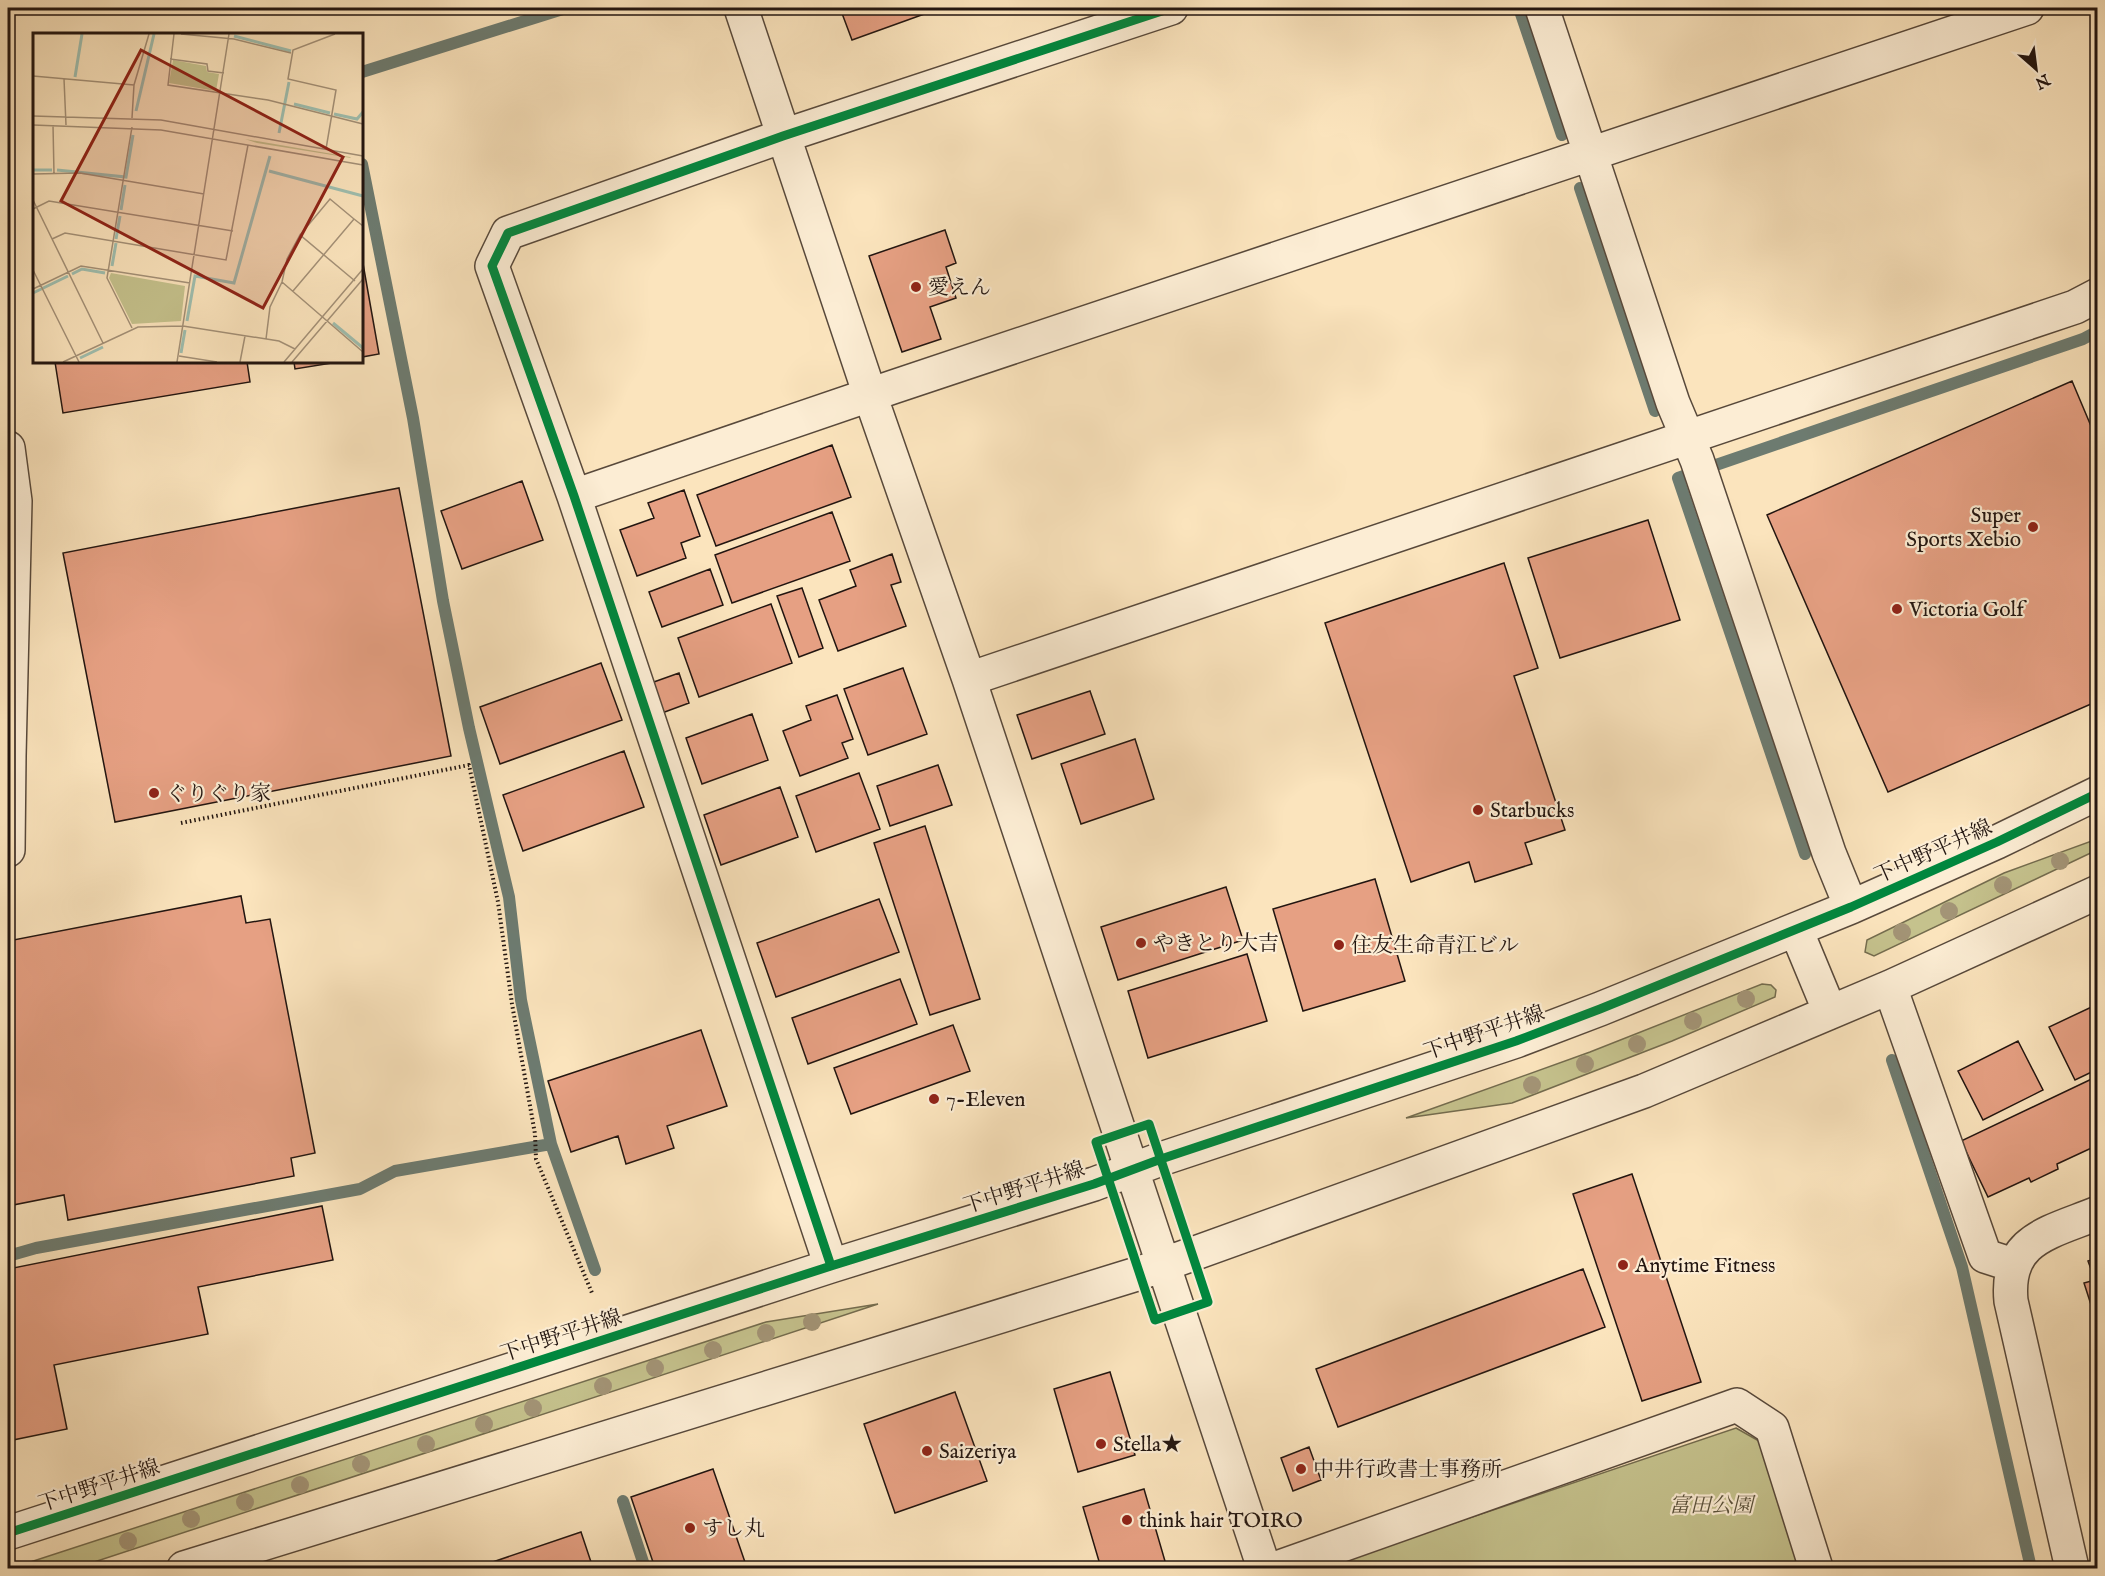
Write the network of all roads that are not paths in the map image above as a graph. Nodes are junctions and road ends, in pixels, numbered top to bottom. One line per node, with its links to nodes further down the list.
1 (741, 8): 5 (street)
2 (1171, 8): 5 (street)
3 (1542, 8): 6 (street)
4 (2028, 8): 6 (street)
5 (783, 136): 8 (street); 11 (street)
6 (1590, 154): 8 (street); 10 (street)
7 (2097, 295): 10 (street)
8 (870, 394): 11 (street); 12 (street)
9 (8, 448): 13 (street)
10 (1696, 459): 12 (street); 17 (street)
11 (574, 496): 25 (street)
12 (969, 679): 21 (street)
13 (8, 756): 15 (street)
14 (2097, 793): 17 (street, 下中野平井線)
15 (8, 850)
16 (2097, 892): 19 (street)
17 (1851, 907): 18 (street, 下中野平井線)
18 (1796, 930): 20 (street); 21 (street, 下中野平井線)
19 (1890, 987): 20 (street); 24 (street)
20 (1830, 1012): 23 (street)
21 (1132, 1169): 23 (street); 25 (street, 下中野平井線)
22 (2097, 1213): 24 (street)
23 (1163, 1264): 27 (street); 28 (street)
24 (2013, 1265): 31 (street)
25 (831, 1266): 26 (street, 下中野平井線)
26 (8, 1533)
27 (184, 1569)
28 (1264, 1569)
29 (1277, 1569): 30 (street)
30 (1816, 1569)
31 (2072, 1569)

